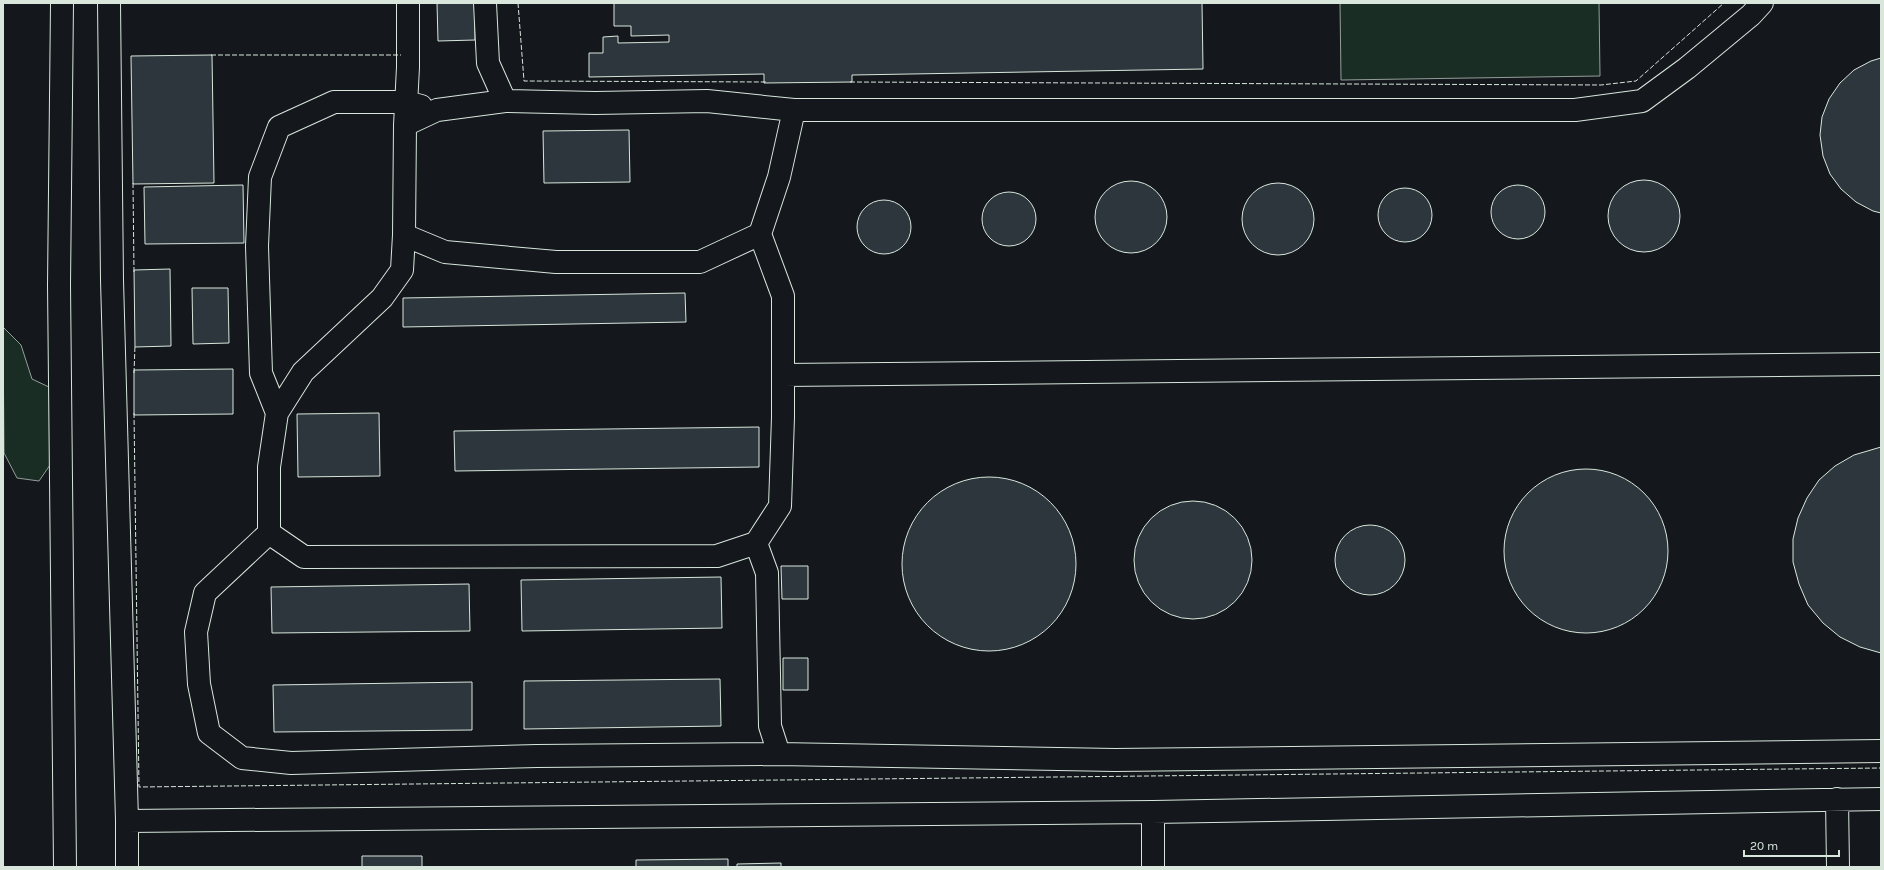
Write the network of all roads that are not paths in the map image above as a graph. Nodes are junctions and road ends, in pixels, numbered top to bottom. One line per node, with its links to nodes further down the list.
1 (62, 3): 24 (lane)
2 (109, 3): 23 (lane)
3 (408, 3): 7 (lane)
4 (485, 3): 6 (lane)
5 (1762, 3): 9 (lane)
6 (505, 101): 8 (lane); 9 (lane)
7 (406, 102): 8 (lane); 10 (lane); 15 (lane)
8 (437, 110): 10 (lane)
9 (794, 110): 11 (lane)
10 (405, 125): 12 (lane)
11 (760, 234): 12 (lane); 14 (lane)
12 (404, 235): 15 (lane)
13 (1881, 364): 14 (lane)
14 (784, 375): 17 (lane)
15 (277, 413): 16 (lane)
16 (269, 533): 17 (lane); 19 (lane)
17 (756, 543): 19 (lane)
18 (1881, 751): 19 (lane)
19 (779, 754)
20 (1837, 799): 21 (lane); 22 (lane); 27 (lane)
21 (1881, 799)
22 (1153, 812): 23 (lane); 26 (lane)
23 (126, 821): 25 (lane)
24 (65, 867)
25 (127, 867)
26 (1153, 867)
27 (1838, 867)

